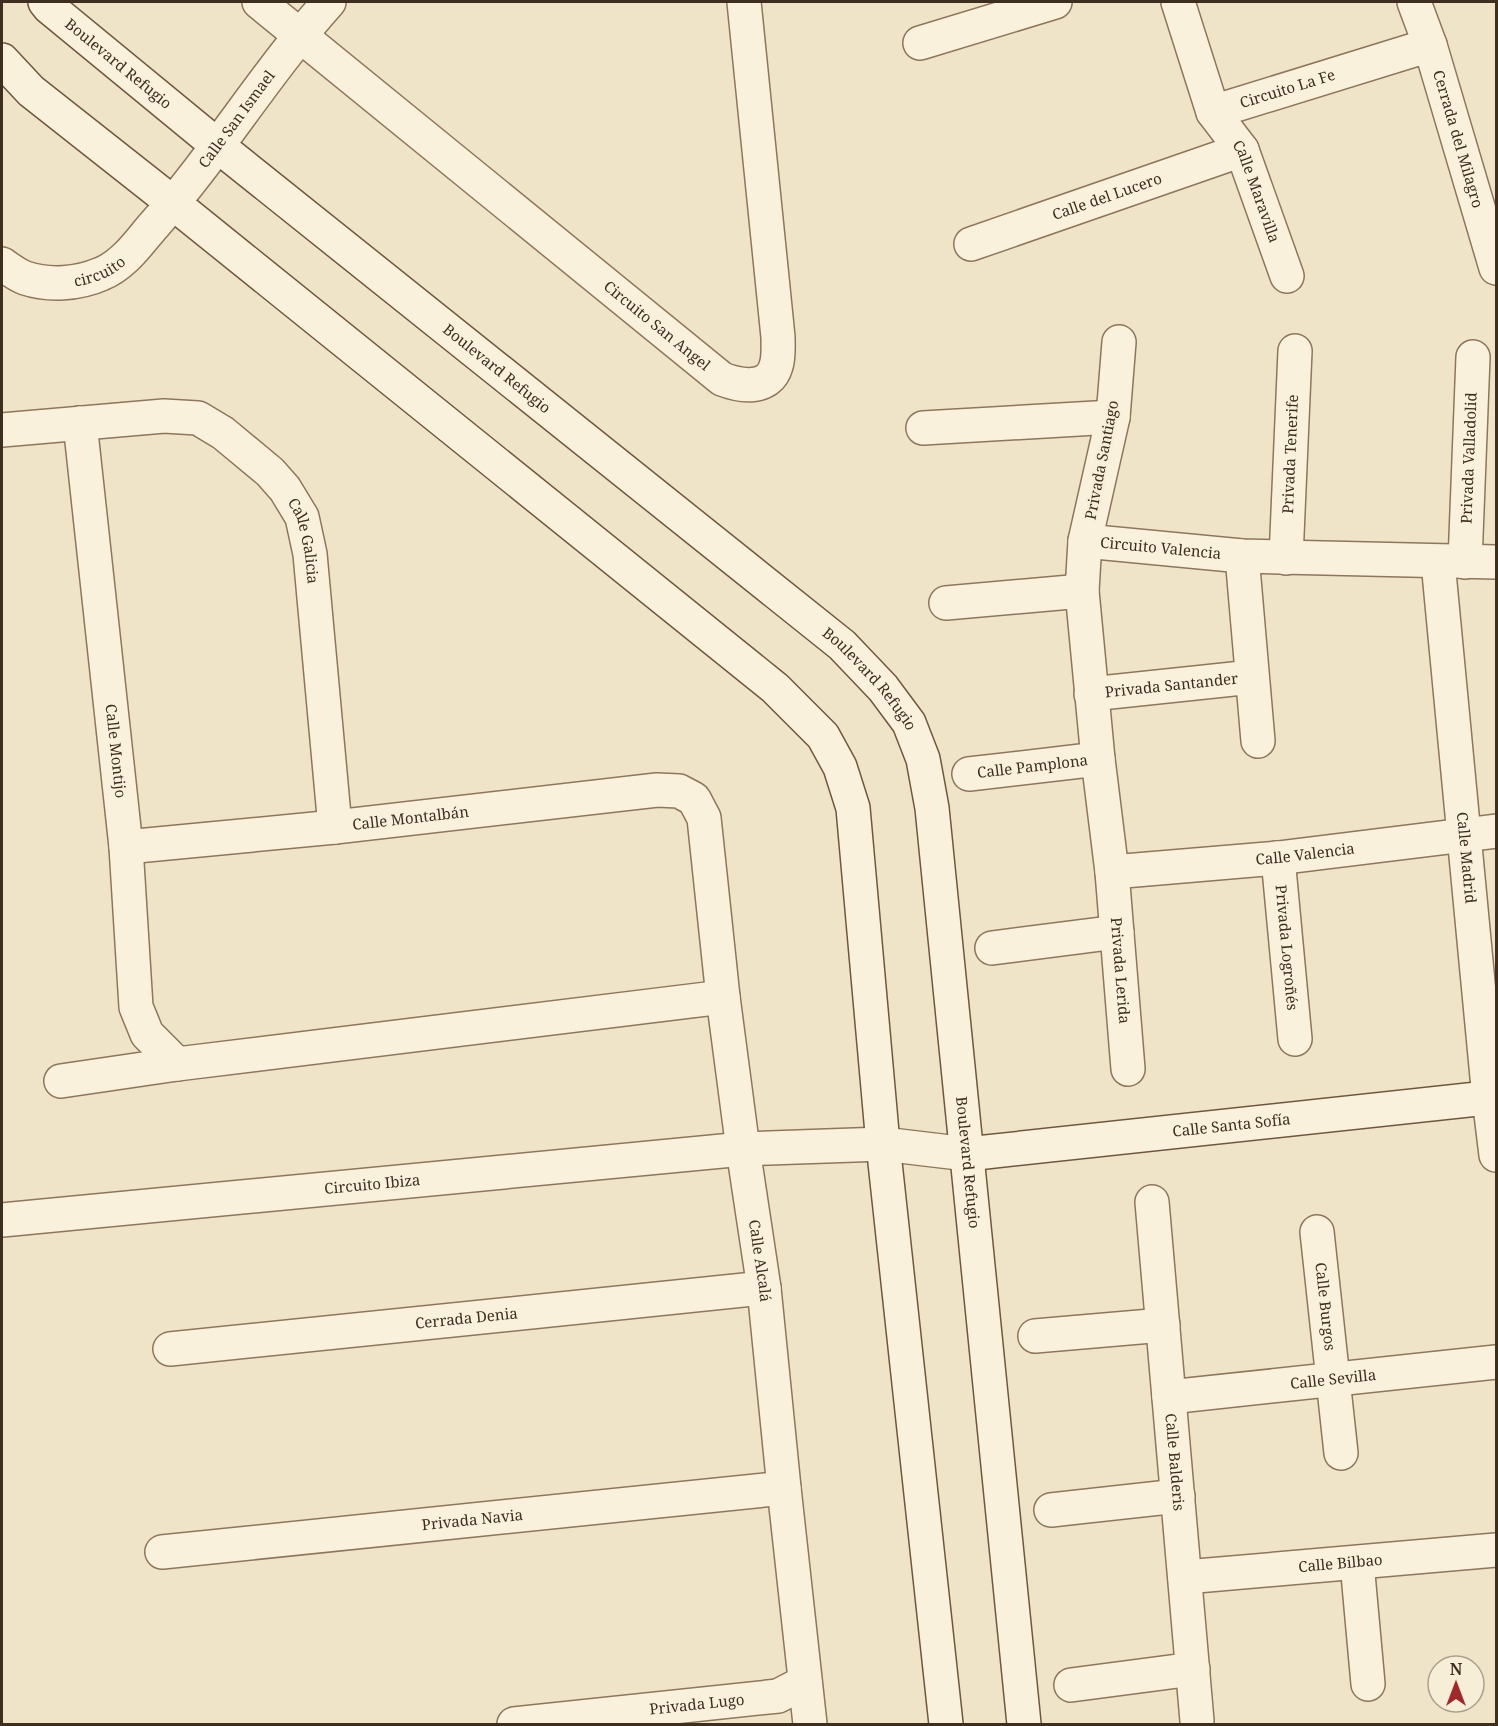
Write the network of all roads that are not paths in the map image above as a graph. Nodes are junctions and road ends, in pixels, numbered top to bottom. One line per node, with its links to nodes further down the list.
1 (45, 2): 13 (street, Boulevard Refugio)
2 (259, 2): 8 (street, Circuito San Angel)
3 (329, 2): 8 (street, Calle San Ismael)
4 (744, 2): 8 (street, Circuito San Angel)
5 (1055, 2): 9 (street)
6 (1178, 2): 12 (street)
7 (1414, 2): 10 (street)
8 (300, 34): 13 (street, Calle San Ismael)
9 (920, 43)
10 (1430, 45): 12 (street, Circuito La Fe); 18 (street, Cerrada del Milagro)
11 (2, 60): 15 (street)
12 (1213, 112): 14 (street, Calle Maravilla)
13 (218, 146): 15 (street, Calle San Ismael); 55 (street, Boulevard Refugio)
14 (1242, 150): 16 (street, Calle del Lucero); 19 (street, Calle Maravilla)
15 (173, 203): 17 (street, circuito); 53 (street)
16 (971, 244)
17 (2, 264)
18 (1497, 267)
19 (1287, 276)
20 (1119, 342): 23 (street, Privada Santiago)
21 (1295, 351): 29 (street, Privada Tenerife)
22 (1473, 357): 30 (street, Privada Valladolid)
23 (1113, 417): 25 (street); 27 (street, Privada Santiago)
24 (80, 423): 26 (street, Calle Galicia); 39 (street, Calle Galicia); 42 (street, Calle Montijo)
25 (923, 428)
26 (2, 430)
27 (1085, 541): 28 (street, Circuito Valencia); 31 (street, Circuito Valencia)
28 (1242, 556): 29 (street, Circuito Valencia); 33 (street)
29 (1286, 558): 30 (street, Circuito Valencia)
30 (1466, 562): 41 (street, Calle Madrid)
31 (1082, 591): 32 (street); 34 (street, Circuito Valencia)
32 (946, 603)
33 (1252, 677): 34 (street, Privada Santander); 35 (street)
34 (1091, 694): 36 (street, Circuito Valencia)
35 (1258, 741)
36 (1098, 759): 37 (street, Calle Pamplona); 44 (street, Circuito Valencia)
37 (969, 774)
38 (694, 799): 39 (street, Calle Montalbán); 47 (street, Calle Alcalá)
39 (336, 826): 42 (street, Calle Montalbán)
40 (1497, 831): 41 (street, Calle Valencia)
41 (1463, 834): 43 (street, Calle Valencia); 52 (street, Calle Madrid)
42 (126, 847): 49 (street, Calle Montijo)
43 (1278, 858): 44 (street, Calle Valencia); 48 (street, Privada Logroñés)
44 (1112, 872): 45 (street, Privada Lerida)
45 (1117, 932): 46 (street); 50 (street, Privada Lerida)
46 (992, 948)
47 (723, 997): 49 (street); 54 (street, Calle Alcalá)
48 (1295, 1039)
49 (177, 1064): 51 (street)
50 (1128, 1069)
51 (61, 1081)
52 (1493, 1098): 55 (street, Calle Santa Sofía); 56 (street, Calle Madrid)
53 (883, 1144): 54 (street, Circuito Ibiza); 55 (street, Calle Santa Sofía); 82 (street)
54 (743, 1149): 58 (street, Circuito Ibiza); 60 (street, Calle Alcalá)
55 (967, 1154): 83 (street, Boulevard Refugio)
56 (1497, 1155)
57 (1152, 1202): 61 (street, Calle Balderis)
58 (2, 1220)
59 (1317, 1232): 65 (street, Calle Burgos)
60 (764, 1288): 63 (street, Cerrada Denia); 68 (street, Calle Alcalá)
61 (1163, 1325): 62 (street); 66 (street, Calle Balderis)
62 (1035, 1336)
63 (170, 1349)
64 (1497, 1362): 65 (street, Calle Sevilla)
65 (1332, 1380): 66 (street, Calle Sevilla); 67 (street, Calle Burgos)
66 (1169, 1397): 69 (street, Calle Balderis)
67 (1341, 1453)
68 (784, 1488): 72 (street, Privada Navia); 76 (street, Calle Alcalá)
69 (1178, 1496): 70 (street); 74 (street, Calle Balderis)
70 (1051, 1510)
71 (1497, 1550): 73 (street, Calle Bilbao)
72 (162, 1552)
73 (1357, 1563): 74 (street, Calle Bilbao); 77 (street)
74 (1185, 1577): 75 (street, Calle Balderis)
75 (1193, 1670): 78 (street); 79 (street, Calle Balderis)
76 (805, 1682): 80 (street, Privada Lugo); 81 (street, Calle Alcalá)
77 (1368, 1684)
78 (1071, 1685)
79 (1197, 1721)
80 (514, 1725)
81 (810, 1725)
82 (946, 1725)
83 (1024, 1725)

